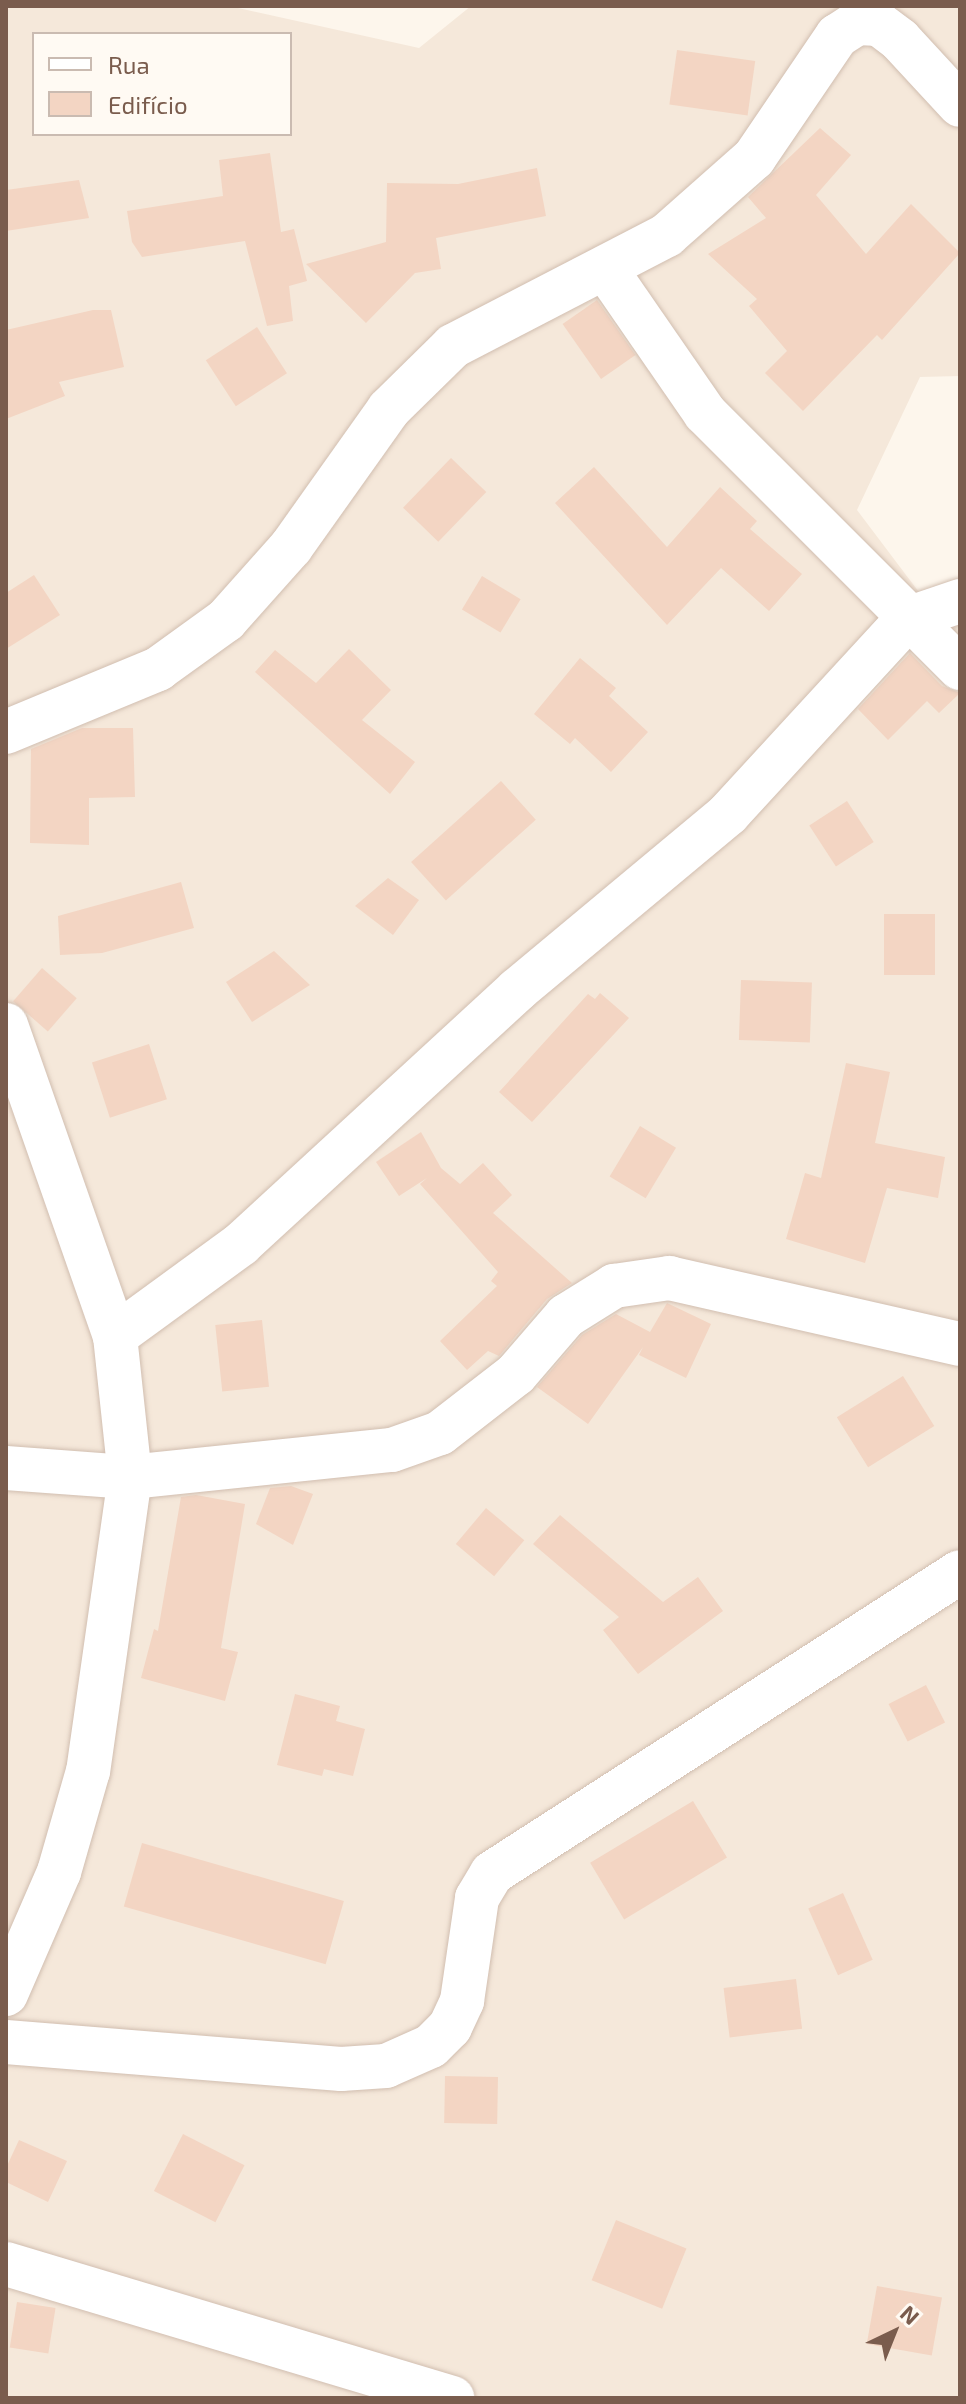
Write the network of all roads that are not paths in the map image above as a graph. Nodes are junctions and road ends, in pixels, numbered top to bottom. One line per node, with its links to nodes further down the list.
1 (960, 105): 2 (street)
2 (605, 268): 4 (street); 6 (street)
3 (960, 601): 4 (street)
4 (907, 619): 5 (street); 8 (street)
5 (960, 668)
6 (6, 732)
7 (6, 1025): 8 (street)
8 (115, 1336): 11 (street)
9 (960, 1344): 11 (street)
10 (6, 1468): 11 (street)
11 (130, 1477): 13 (street)
12 (960, 1572): 14 (street)
13 (6, 1994)
14 (6, 2042)
15 (6, 2264): 16 (street)
16 (452, 2398)

